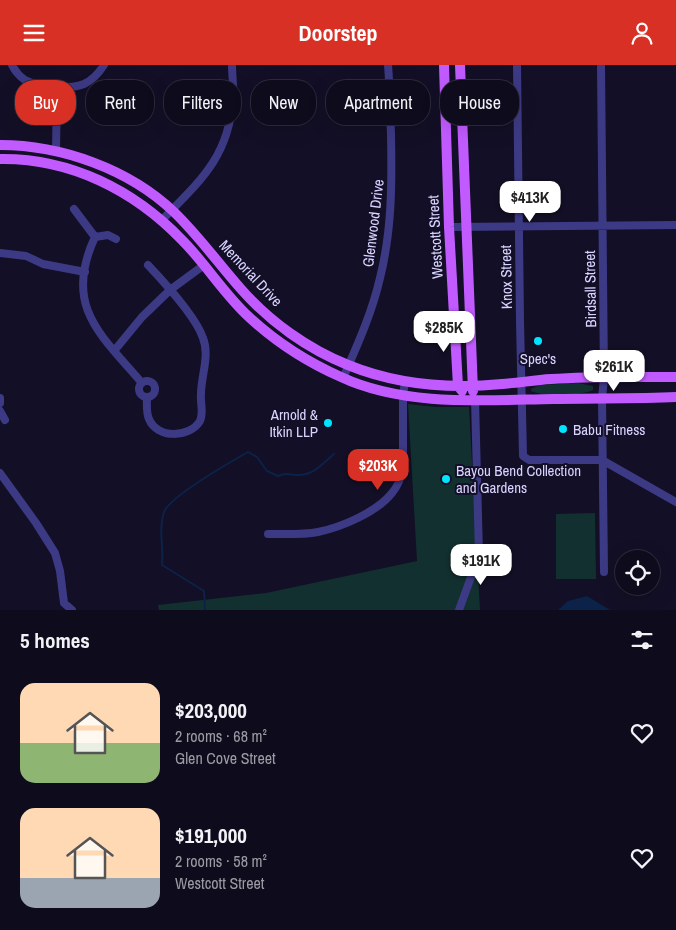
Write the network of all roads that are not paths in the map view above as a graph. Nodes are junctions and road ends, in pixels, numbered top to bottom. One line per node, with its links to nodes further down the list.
1 (12, 65): 9 (street)
2 (104, 65): 10 (street)
3 (232, 65): 19 (street)
4 (388, 65): 39 (street, Glenwood Drive)
5 (444, 65): 23 (main road, Westcott Street)
6 (460, 65): 24 (main road, Westcott Street)
7 (517, 65): 25 (street, Knox Street)
8 (601, 65): 21 (street, Birdsall Street)
9 (25, 80)
10 (76, 85)
11 (56, 125): 13 (street)
12 (0, 145): 13 (main road, Memorial Drive)
13 (56, 151): 15 (main road); 16 (main road, Memorial Drive)
14 (0, 159): 15 (main road, Memorial Drive)
15 (20, 159): 17 (main road, Memorial Drive)
16 (129, 180): 17 (main road); 19 (main road, Memorial Drive)
17 (123, 191): 20 (main road, Memorial Drive)
18 (74, 209): 26 (street)
19 (172, 210): 20 (street); 29 (main road, Memorial Drive)
20 (162, 220): 31 (main road, Memorial Drive)
21 (603, 225): 22 (street); 25 (street); 41 (street, Birdsall Street)
22 (676, 225)
23 (450, 227): 24 (street); 35 (main road, Westcott Street)
24 (467, 227): 25 (street); 34 (main road, Westcott Street)
25 (519, 227): 44 (street, Knox Street)
26 (95, 237): 27 (street); 32 (street)
27 (116, 239)
28 (0, 253): 32 (street)
29 (214, 256): 31 (main road); 37 (main road, Memorial Drive)
30 (148, 265): 33 (street)
31 (204, 265): 33 (street); 36 (main road, Memorial Drive)
32 (85, 272): 38 (street)
33 (170, 290): 38 (street); 50 (street)
34 (469, 301): 35 (main road); 47 (main road, Westcott Street)
35 (454, 302): 46 (main road, Westcott Street)
36 (261, 327): 37 (main road); 42 (main road, Memorial Drive)
37 (300, 340): 39 (main road, Memorial Drive)
38 (114, 351): 45 (street)
39 (348, 365): 42 (street, Glenwood Drive); 43 (main road, Memorial Drive)
40 (676, 377): 41 (main road, Memorial Drive)
41 (604, 378): 44 (main road, Memorial Drive); 52 (street, Birdsall Street)
42 (343, 379): 48 (main road, Memorial Drive)
43 (405, 382): 46 (main road, Memorial Drive); 48 (street)
44 (521, 382): 47 (main road, Memorial Drive); 54 (street, Knox Street)
45 (142, 383): 50 (street); 50 (street)
46 (458, 386): 47 (main road, Memorial Drive); 53 (main road)
47 (472, 386): 53 (main road, Westcott Street)
48 (403, 395): 53 (main road, Memorial Drive); 61 (street)
49 (0, 397): 55 (street)
50 (147, 397)
51 (676, 397): 52 (main road, Memorial Drive)
52 (602, 398): 54 (main road, Memorial Drive); 58 (street, Birdsall Street)
53 (475, 399): 54 (main road, Memorial Drive); 64 (street, Westcott Street)
54 (522, 400): 58 (street, Knox Street)
55 (0, 403)
56 (0, 411): 57 (street)
57 (5, 419)
58 (602, 460): 60 (street); 62 (street, Birdsall Street)
59 (0, 473): 63 (street)
60 (676, 502)
61 (268, 534)
62 (604, 572)
63 (72, 610)
64 (459, 610)

